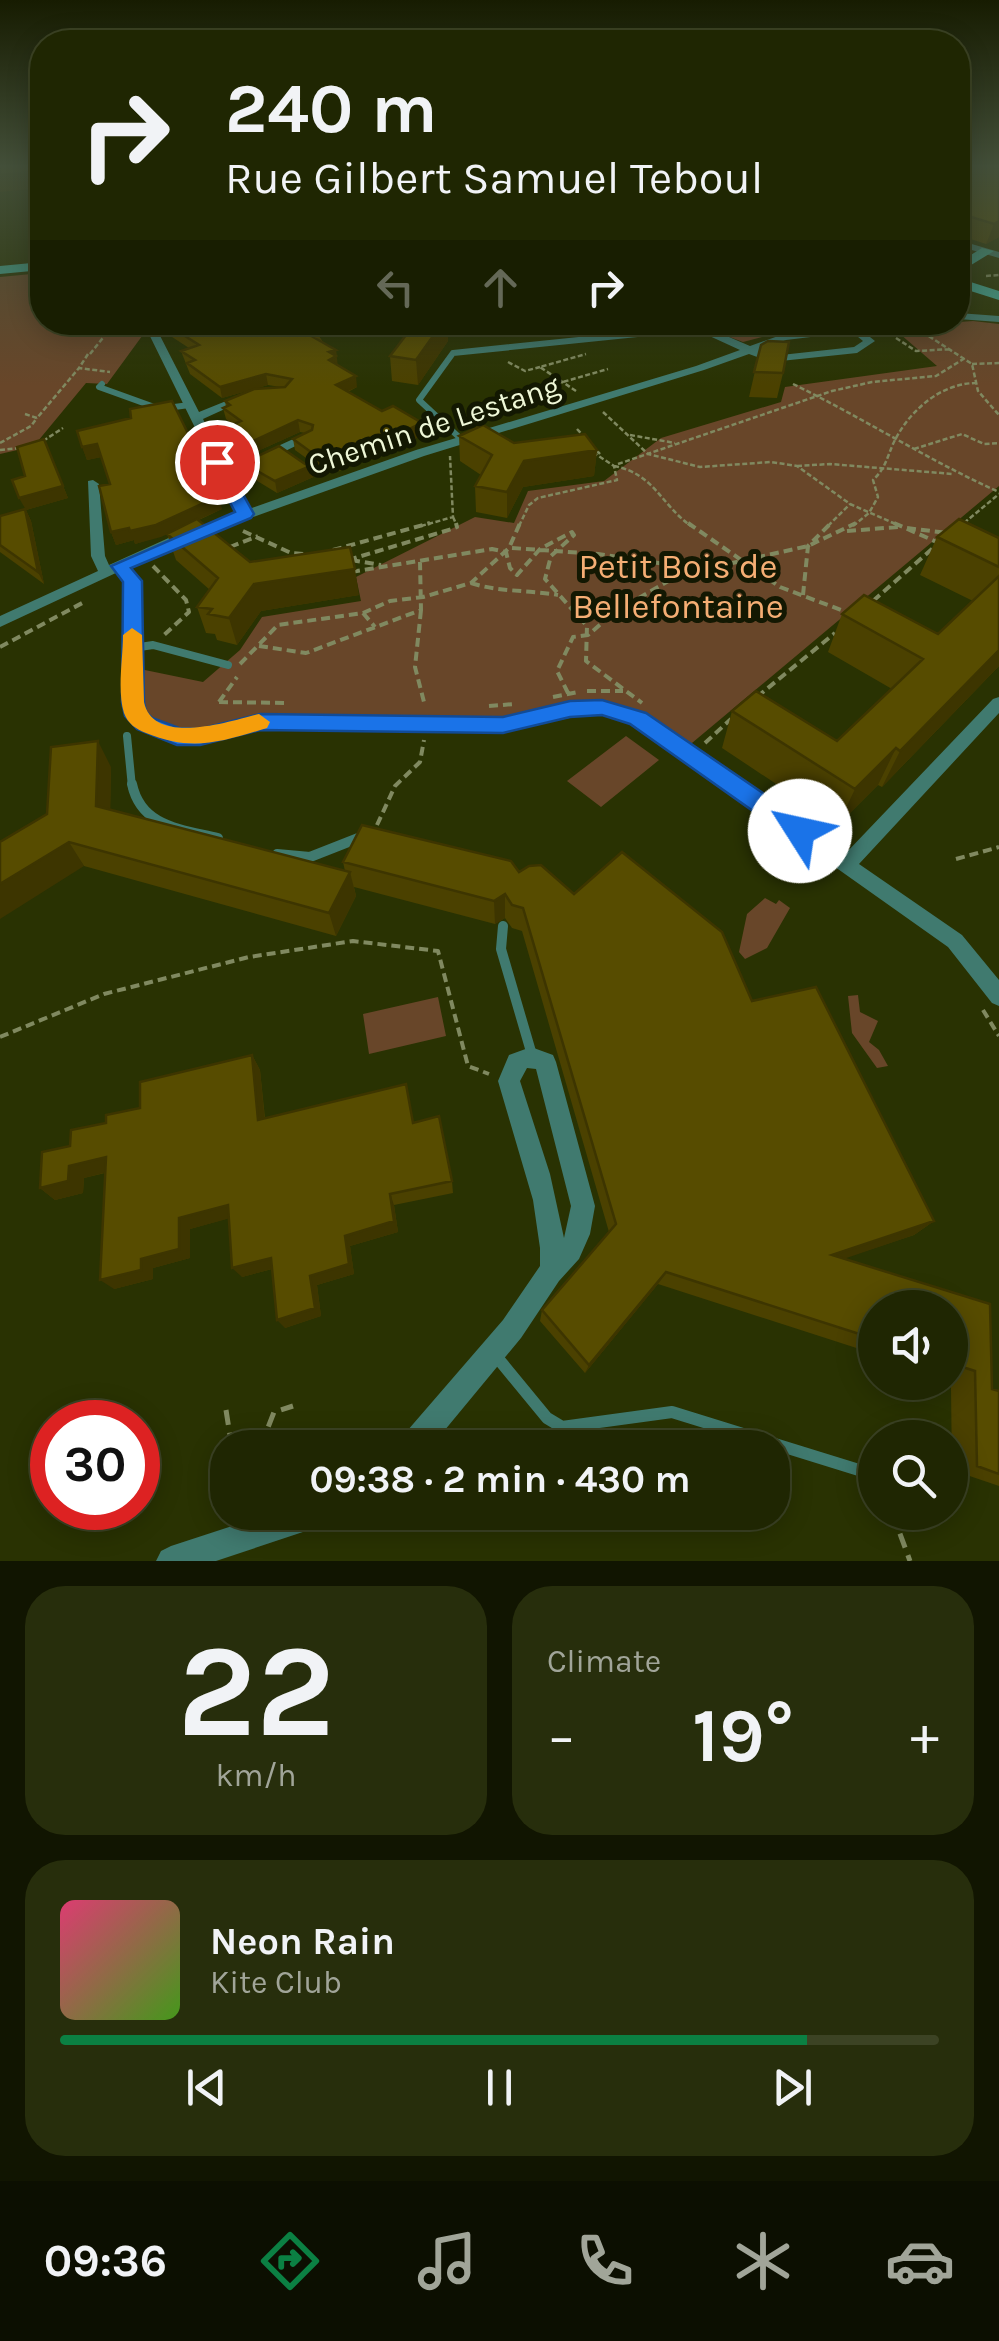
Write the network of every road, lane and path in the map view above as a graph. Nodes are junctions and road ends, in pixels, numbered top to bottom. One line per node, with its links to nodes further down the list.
1 (970, 246): 2 (street)
2 (995, 250): 4 (street)
3 (30, 263): 5 (street)
4 (970, 263)
5 (0, 266)
6 (970, 286): 7 (street)
7 (999, 296)
8 (970, 317): 9 (street)
9 (999, 319)
10 (104, 335): 24 (path)
11 (158, 335): 36 (street)
12 (607, 335): 45 (lane)
13 (714, 335): 18 (street)
14 (792, 335): 18 (street, Chemin de Lestang)
15 (862, 335): 18 (street)
16 (929, 335): 19 (path)
17 (896, 336): 19 (path)
18 (745, 348): 35 (street, Chemin de Lestang)
19 (954, 349): 21 (path)
20 (587, 354): 28 (path)
21 (965, 358): 23 (path); 34 (path)
22 (999, 363): 23 (path)
23 (972, 364): 29 (path)
24 (79, 368): 30 (path); 39 (path)
25 (608, 368): 28 (path)
26 (525, 370): 27 (path)
27 (522, 380)
28 (563, 382): 32 (path); 35 (path)
29 (975, 382): 38 (path); 46 (path)
30 (102, 384): 36 (lane)
31 (793, 384): 34 (path)
32 (542, 388)
33 (254, 394): 40 (street)
34 (820, 395): 46 (path); 49 (path)
35 (589, 401): 43 (path); 45 (street, Chemin de Lestang)
36 (189, 405): 40 (street)
37 (25, 414): 39 (path)
38 (999, 416)
39 (37, 418): 47 (path)
40 (195, 418): 64 (street)
41 (63, 428): 48 (path)
42 (577, 429): 57 (path)
43 (626, 434): 49 (path); 58 (path)
44 (306, 438): 53 (street)
45 (461, 439): 69 (street, Chemin de Lestang)
46 (895, 441): 54 (path); 62 (path)
47 (0, 443)
48 (40, 443)
49 (679, 444): 58 (path)
50 (999, 444): 54 (path)
51 (24, 446): 52 (path)
52 (0, 450)
53 (281, 450): 59 (lane); 64 (street)
54 (911, 450): 63 (path)
55 (592, 453): 57 (path)
56 (450, 454): 70 (path)
57 (600, 454): 60 (path)
58 (648, 454): 60 (path); 61 (path)
59 (296, 460)
60 (614, 466): 81 (path); 88 (path)
61 (796, 466): 62 (path); 67 (path)
62 (886, 471): 63 (path); 68 (path)
63 (958, 475): 66 (path)
64 (224, 476): 69 (street)
65 (93, 484): 92 (street)
66 (999, 493): 71 (path)
67 (850, 504): 68 (path); 77 (path)
68 (870, 513): 73 (path); 74 (path)
69 (245, 514): 85 (street, Chemin de Lestang)
70 (453, 517): 86 (path); 86 (path)
71 (963, 524)
72 (234, 527): 75 (path)
73 (899, 527): 74 (path); 76 (path); 76 (path)
74 (848, 531): 77 (path)
75 (258, 536): 79 (path); 83 (path)
76 (938, 543): 78 (path); 100 (path)
77 (808, 546): 88 (path); 98 (path)
78 (950, 546)
79 (224, 548)
80 (540, 549): 81 (path); 81 (path); 82 (path); 82 (path)
81 (508, 550): 87 (path); 95 (path)
82 (556, 550): 93 (path); 97 (path)
83 (292, 553): 84 (path); 89 (path)
84 (306, 554)
85 (141, 556): 92 (street, Chemin de Lestang); 108 (path)
86 (348, 560): 90 (path); 91 (path)
87 (420, 560): 91 (path); 99 (path)
88 (740, 561): 93 (path); 98 (path)
89 (287, 564)
90 (334, 564)
91 (386, 566): 94 (path)
92 (113, 568): 104 (street, Chemin de Lestang); 111 (street)
93 (696, 569): 107 (path)
94 (338, 575)
95 (471, 582): 97 (path); 99 (path)
96 (98, 594): 110 (path)
97 (558, 595): 107 (path)
98 (803, 596): 103 (path)
99 (423, 597): 101 (path); 102 (path)
100 (869, 604)
101 (421, 610): 105 (path); 122 (path)
102 (363, 613): 105 (path); 109 (path)
103 (856, 617)
104 (0, 622)
105 (375, 627): 109 (path)
106 (841, 628): 117 (path)
107 (588, 635): 114 (path); 115 (path)
108 (154, 645): 111 (lane); 112 (lane)
109 (259, 646): 112 (path)
110 (0, 647)
111 (132, 648): 125 (street)
112 (228, 665)
113 (236, 679): 120 (path)
114 (626, 692): 115 (path); 119 (path)
115 (568, 693): 116 (path)
116 (541, 700)
117 (754, 700)
118 (528, 702): 123 (path)
119 (642, 702)
120 (300, 703)
121 (999, 704): 133 (street)
122 (416, 705)
123 (480, 707)
124 (740, 711): 127 (path)
125 (426, 723): 127 (street); 128 (path)
126 (127, 736): 129 (lane)
127 (691, 756): 133 (street)
128 (373, 834): 131 (lane)
129 (231, 841)
130 (999, 847): 132 (path)
131 (265, 850)
132 (956, 859)
133 (847, 864): 135 (street)
134 (503, 926): 139 (lane)
135 (999, 996)
136 (978, 1002): 137 (path)
137 (999, 1036)
138 (0, 1037): 140 (path)
139 (532, 1055): 140 (street); 141 (street)
140 (509, 1081): 141 (street)
141 (552, 1271): 142 (street)
142 (493, 1353): 147 (street); 148 (lane)
143 (292, 1406): 146 (path)
144 (226, 1410): 145 (path)
145 (229, 1430)
146 (267, 1430)
147 (427, 1430)
148 (858, 1471)
149 (266, 1530): 151 (street)
150 (899, 1530): 152 (path)
151 (171, 1561)
152 (910, 1561)

